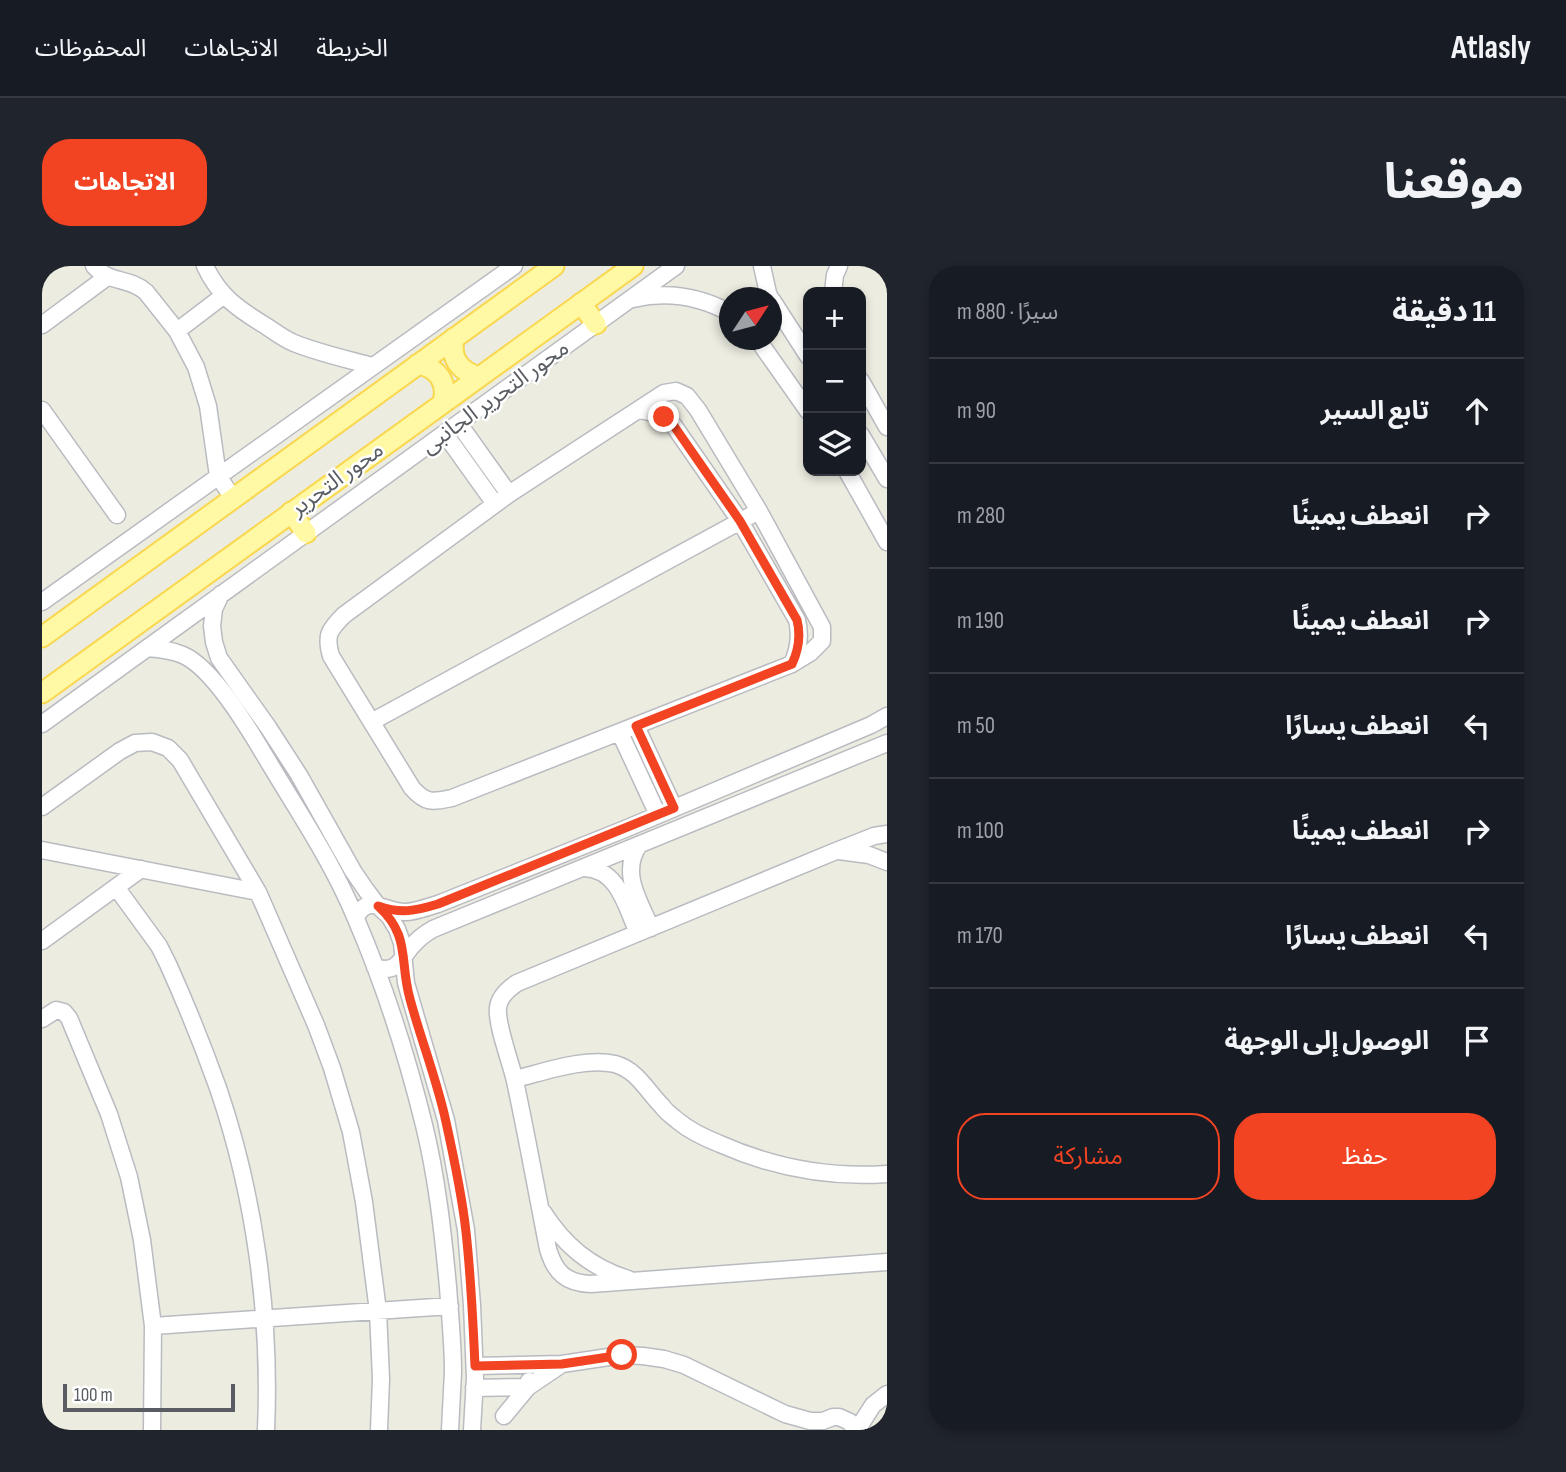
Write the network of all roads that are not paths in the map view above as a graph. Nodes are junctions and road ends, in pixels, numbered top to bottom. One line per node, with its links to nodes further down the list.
1 (205, 266): 11 (street)
2 (514, 266): 23 (street)
3 (554, 266): 19 (main road, محور التحرير)
4 (633, 266): 13 (main road, محور التحرير)
5 (676, 266): 12 (street, محور التحرير الجانبى)
6 (762, 266): 9 (street)
7 (839, 266): 10 (street)
8 (101, 272): 17 (street); 18 (street)
9 (767, 287)
10 (834, 287)
11 (223, 296): 18 (street); 23 (street)
12 (627, 300): 14 (street); 16 (street, محور التحرير الجانبى)
13 (581, 303): 16 (main road); 24 (main road, محور التحرير)
14 (719, 307)
15 (782, 319): 21 (street)
16 (596, 324): 31 (street, محور التحرير الجانبى)
17 (42, 325)
18 (177, 331): 36 (street)
19 (454, 338): 22 (main road, محور التحرير); 24 (main road)
20 (765, 350): 27 (street)
21 (804, 350)
22 (418, 364): 26 (main road); 40 (main road, محور التحرير)
23 (372, 366): 36 (street)
24 (479, 377): 26 (main road, محور التحرير)
25 (866, 390): 33 (street)
26 (443, 402): 43 (main road, محور التحرير)
27 (803, 404)
28 (42, 410): 44 (street)
29 (639, 410): 30 (street); 32 (street); 39 (street)
30 (698, 410): 32 (street); 42 (street)
31 (459, 424): 34 (street, محور التحرير الجانبى); 39 (street)
32 (674, 426): 45 (street)
33 (887, 427)
34 (445, 434): 41 (street); 46 (street, محور التحرير الجانبى)
35 (866, 443): 38 (street)
36 (218, 476): 40 (street); 49 (street)
37 (850, 476): 47 (street)
38 (887, 479)
39 (509, 494): 41 (street)
40 (233, 498): 52 (main road, محور التحرير)
41 (495, 504): 59 (street)
42 (759, 511): 45 (street); 50 (street)
43 (291, 512): 46 (main road); 57 (main road, محور التحرير)
44 (117, 514)
45 (740, 521): 51 (street); 59 (street)
46 (306, 533): 48 (street, محور التحرير الجانبى)
47 (887, 542)
48 (221, 594): 53 (street, محور التحرير الجانبى); 55 (street)
49 (42, 602)
50 (813, 611): 51 (street); 54 (street)
51 (797, 620): 54 (street)
52 (42, 637)
53 (147, 648): 56 (street); 60 (street, محور التحرير الجانبى)
54 (792, 664): 61 (street)
55 (229, 671): 56 (street); 76 (street)
56 (215, 681): 77 (street)
57 (42, 693)
58 (887, 716): 65 (street)
59 (373, 722): 62 (street)
60 (42, 724)
61 (636, 726): 62 (street); 65 (street)
62 (620, 733): 66 (street)
63 (887, 743): 68 (street)
64 (42, 807): 75 (street)
65 (674, 808): 66 (street)
66 (658, 815): 76 (street)
67 (887, 834): 70 (street)
68 (639, 845): 72 (street); 78 (street)
69 (42, 850): 73 (street)
70 (836, 851): 71 (street); 78 (street)
71 (887, 862)
72 (581, 868): 78 (street); 80 (street)
73 (141, 869): 74 (street); 75 (street)
74 (116, 887): 79 (street); 90 (street)
75 (258, 892): 89 (street)
76 (378, 906): 77 (street); 80 (street)
77 (356, 918): 81 (street)
78 (645, 930): 83 (street)
79 (42, 941)
80 (403, 958): 81 (street); 95 (street)
81 (375, 967): 88 (street)
82 (42, 1019): 91 (street)
83 (515, 1079): 84 (street); 85 (street)
84 (887, 1174)
85 (539, 1205): 87 (street); 87 (street)
86 (887, 1262): 87 (street)
87 (633, 1281)
88 (450, 1306): 89 (street); 108 (street)
89 (378, 1311): 90 (street); 107 (street)
90 (264, 1319): 91 (street); 106 (street)
91 (153, 1326): 105 (street)
92 (530, 1364): 93 (street); 94 (street); 97 (street)
93 (562, 1364): 97 (street); 101 (street)
94 (507, 1365): 95 (street); 96 (street)
95 (475, 1366): 98 (street)
96 (505, 1387): 97 (street); 98 (street); 103 (street)
97 (528, 1387): 103 (street)
98 (474, 1388): 109 (street)
99 (887, 1394): 100 (street)
100 (873, 1405): 102 (street); 111 (street)
101 (785, 1414): 104 (street); 110 (street)
102 (839, 1417): 104 (street); 111 (street)
103 (504, 1423)
104 (820, 1426)
105 (152, 1430)
106 (266, 1430)
107 (379, 1430)
108 (450, 1430)
109 (472, 1430)
110 (803, 1430)
111 (856, 1430)

